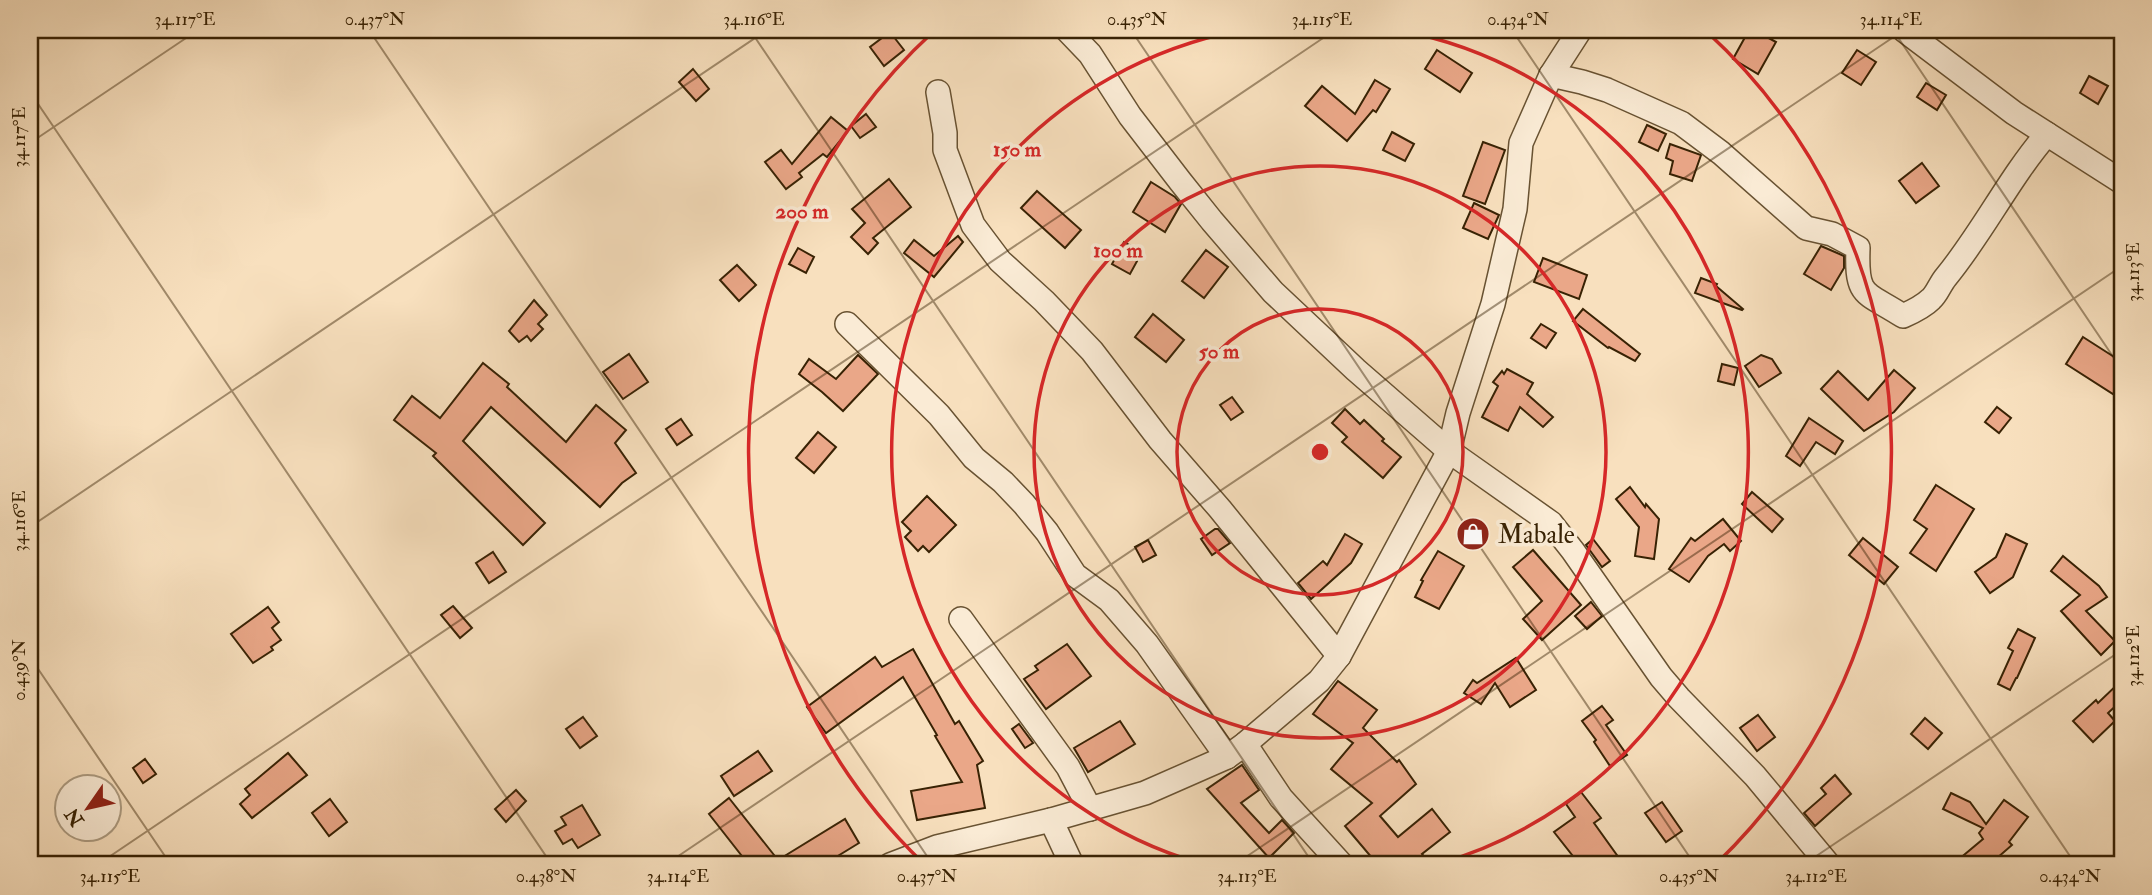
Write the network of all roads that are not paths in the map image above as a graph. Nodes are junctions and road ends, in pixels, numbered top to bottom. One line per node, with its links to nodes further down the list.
1 (1067, 30): 9 (street)
2 (1580, 30): 4 (street)
3 (1904, 30): 6 (street)
4 (1551, 75): 6 (street); 9 (street)
5 (938, 92): 11 (street)
6 (2047, 134): 7 (street)
7 (2122, 182)
8 (847, 324): 12 (street)
9 (1450, 451): 11 (street); 18 (street)
10 (961, 619): 13 (street)
11 (1339, 656): 12 (street)
12 (1236, 750): 13 (street); 17 (street)
13 (1090, 809): 14 (street)
14 (1051, 820): 15 (street); 16 (street)
15 (890, 865)
16 (1072, 865)
17 (1342, 865)
18 (1829, 865)

